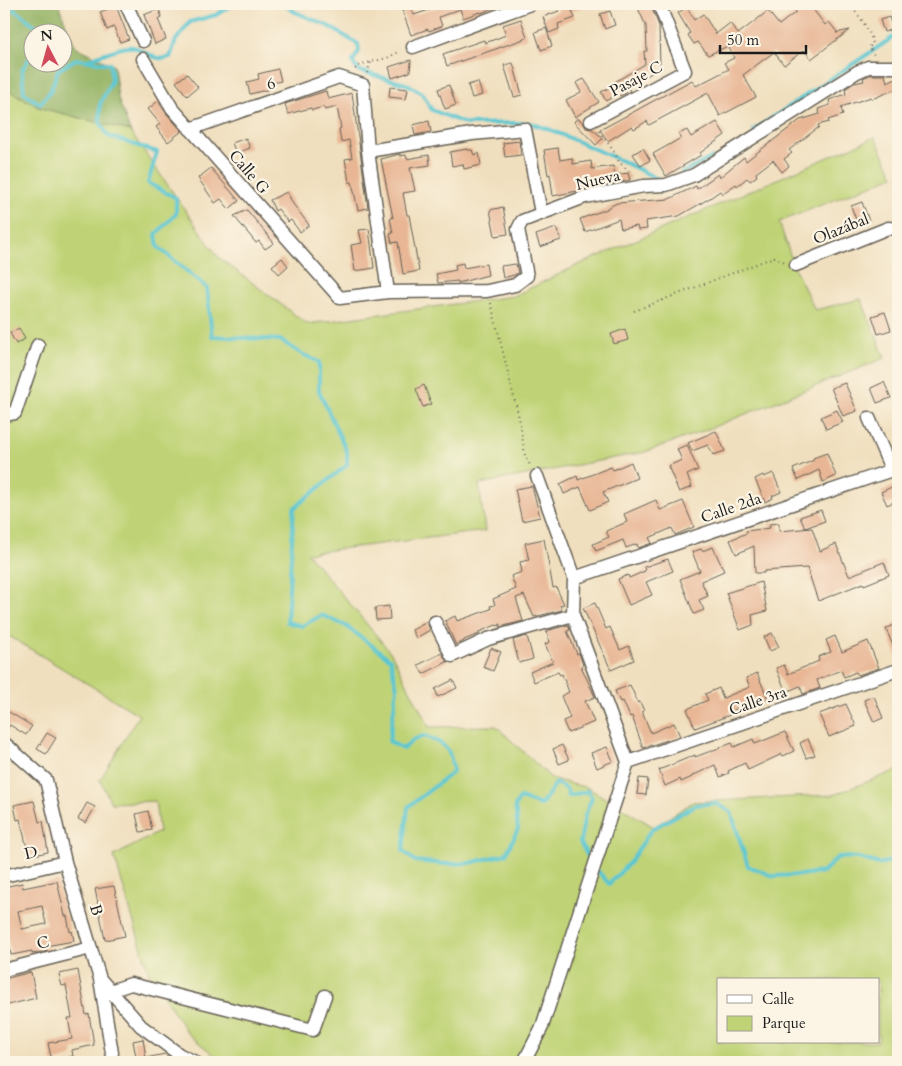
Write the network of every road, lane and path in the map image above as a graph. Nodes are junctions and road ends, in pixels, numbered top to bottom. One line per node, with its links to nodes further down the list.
1 (126, 4): 5 (street)
2 (530, 4): 6 (street)
3 (659, 4): 13 (street, Pasaje C)
4 (849, 4): 7 (path)
5 (143, 41)
6 (413, 47): 9 (path)
7 (874, 56)
8 (143, 58): 14 (street, Calle G)
9 (371, 62): 11 (path); 12 (path)
10 (898, 67): 16 (street, Nueva)
11 (354, 70)
12 (368, 71)
13 (592, 121): 16 (path)
14 (190, 129): 15 (street, 6); 22 (street, Calle G)
15 (368, 151): 17 (street); 21 (street)
16 (644, 186): 17 (street, Nueva)
17 (541, 214): 20 (street, Nueva)
18 (898, 229): 19 (street, Olazábal)
19 (796, 264): 23 (path)
20 (487, 290): 21 (street, Nueva); 28 (path)
21 (388, 292): 22 (street, Nueva)
22 (340, 298)
23 (634, 311)
24 (38, 345): 25 (street)
25 (4, 415)
26 (869, 418): 27 (street)
27 (895, 470): 29 (street, Calle 2da)
28 (537, 476): 29 (street)
29 (574, 578): 30 (street)
30 (573, 614): 31 (street); 34 (street)
31 (435, 622)
32 (898, 670): 34 (street, Calle 3ra)
33 (4, 743): 35 (street, B)
34 (628, 762): 44 (street)
35 (65, 862): 36 (street, D); 37 (street, B)
36 (4, 876)
37 (91, 948): 38 (street, C); 39 (street, B)
38 (4, 970)
39 (100, 979): 40 (street, B); 42 (street)
40 (110, 990): 41 (street); 43 (street, B)
41 (324, 996)
42 (112, 1053)
43 (195, 1062)
44 (524, 1062)

